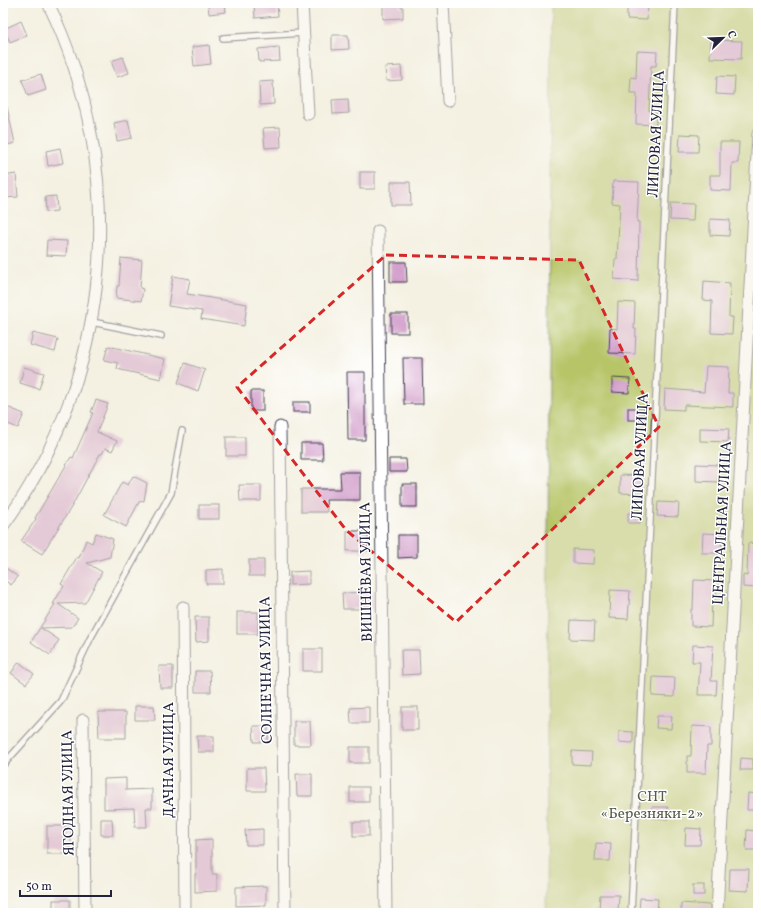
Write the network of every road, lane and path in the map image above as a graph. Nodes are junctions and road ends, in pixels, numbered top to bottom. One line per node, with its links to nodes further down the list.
1 (48, 3): 11 (street)
2 (302, 3): 5 (street)
3 (443, 3): 7 (street)
4 (675, 3): 23 (lane, ЛИПОВАЯ УЛИЦА)
5 (303, 33): 6 (lane); 8 (street)
6 (223, 38)
7 (448, 101)
8 (308, 114)
9 (758, 134): 24 (street, ЦЕНТРАЛЬНАЯ УЛИЦА)
10 (378, 231): 22 (street, ВИШНЁВАЯ УЛИЦА)
11 (92, 322): 12 (lane); 15 (street)
12 (161, 336)
13 (280, 427): 21 (street, СОЛНЕЧНАЯ УЛИЦА)
14 (182, 431): 18 (lane)
15 (3, 526)
16 (183, 607): 20 (street, ДАЧНАЯ УЛИЦА)
17 (83, 720): 19 (street, ЯГОДНАЯ УЛИЦА)
18 (3, 765)
19 (85, 913)
20 (185, 913)
21 (285, 913)
22 (386, 913)
23 (631, 913)
24 (717, 913)

